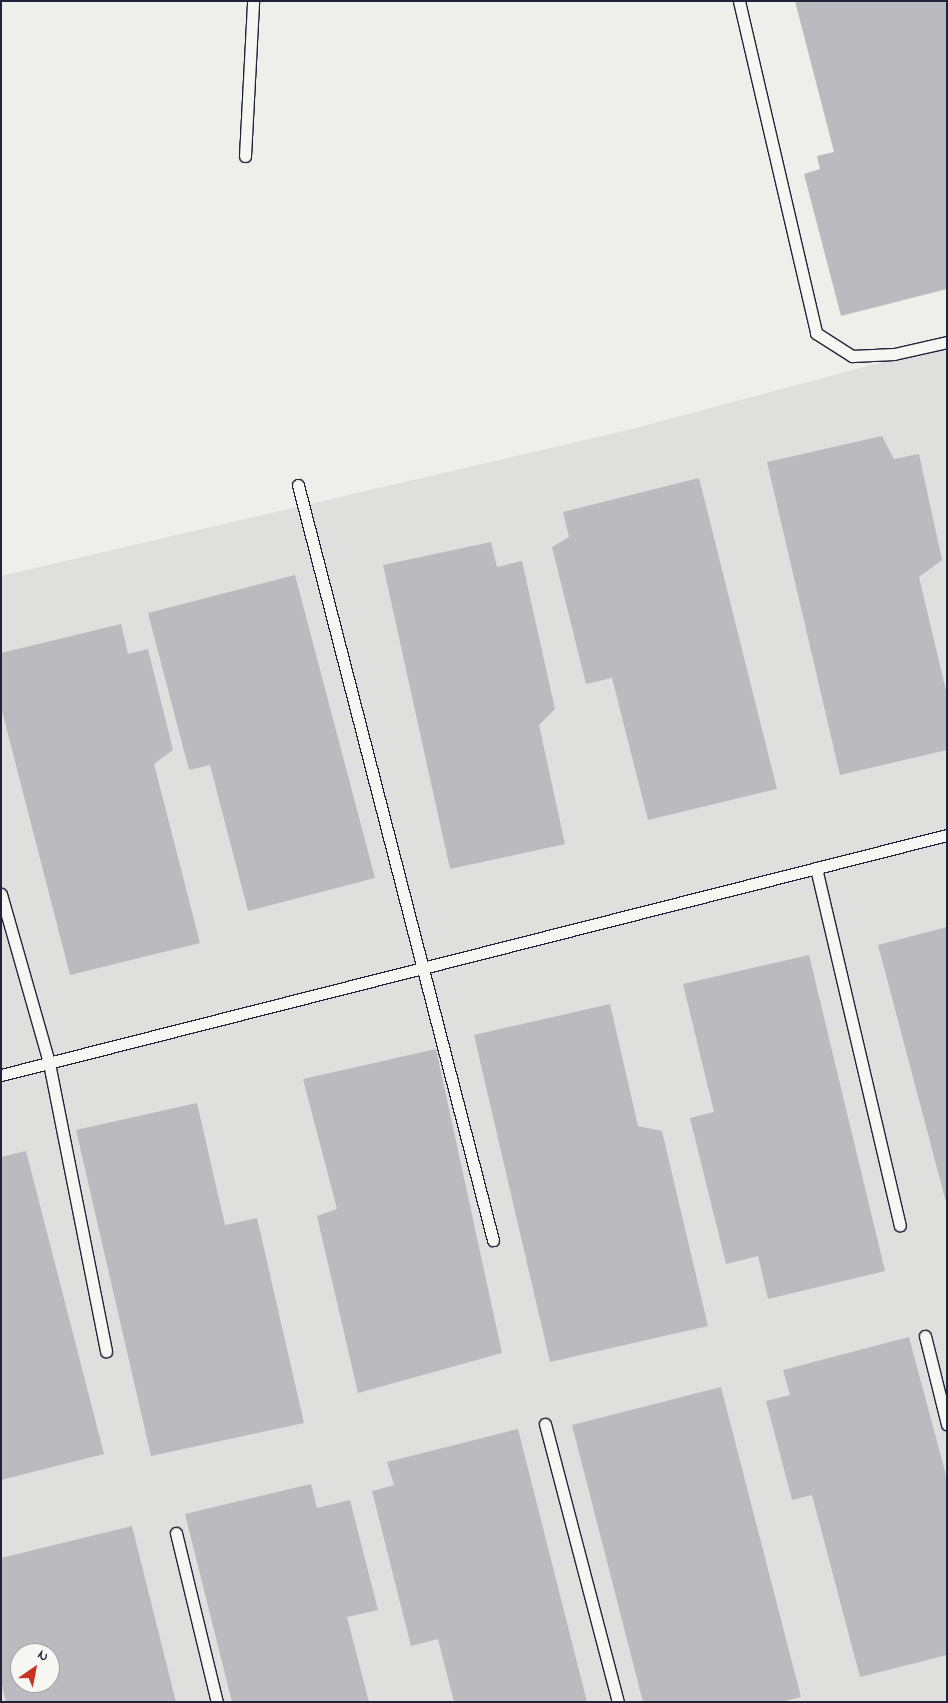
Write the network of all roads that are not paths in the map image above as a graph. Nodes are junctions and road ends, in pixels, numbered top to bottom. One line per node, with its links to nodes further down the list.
1 (253, 1): 3 (lane)
2 (739, 1): 4 (lane)
3 (245, 156)
4 (947, 342)
5 (298, 485): 9 (lane)
6 (947, 835): 7 (lane)
7 (816, 868): 9 (lane); 12 (lane)
8 (1, 894): 10 (lane)
9 (425, 967): 10 (lane); 13 (lane)
10 (49, 1063): 11 (lane); 15 (lane)
11 (1, 1075)
12 (900, 1225)
13 (493, 1240)
14 (925, 1336): 17 (lane)
15 (106, 1351)
16 (545, 1424): 20 (lane)
17 (947, 1424)
18 (176, 1533): 19 (lane)
19 (217, 1702)
20 (618, 1702)

